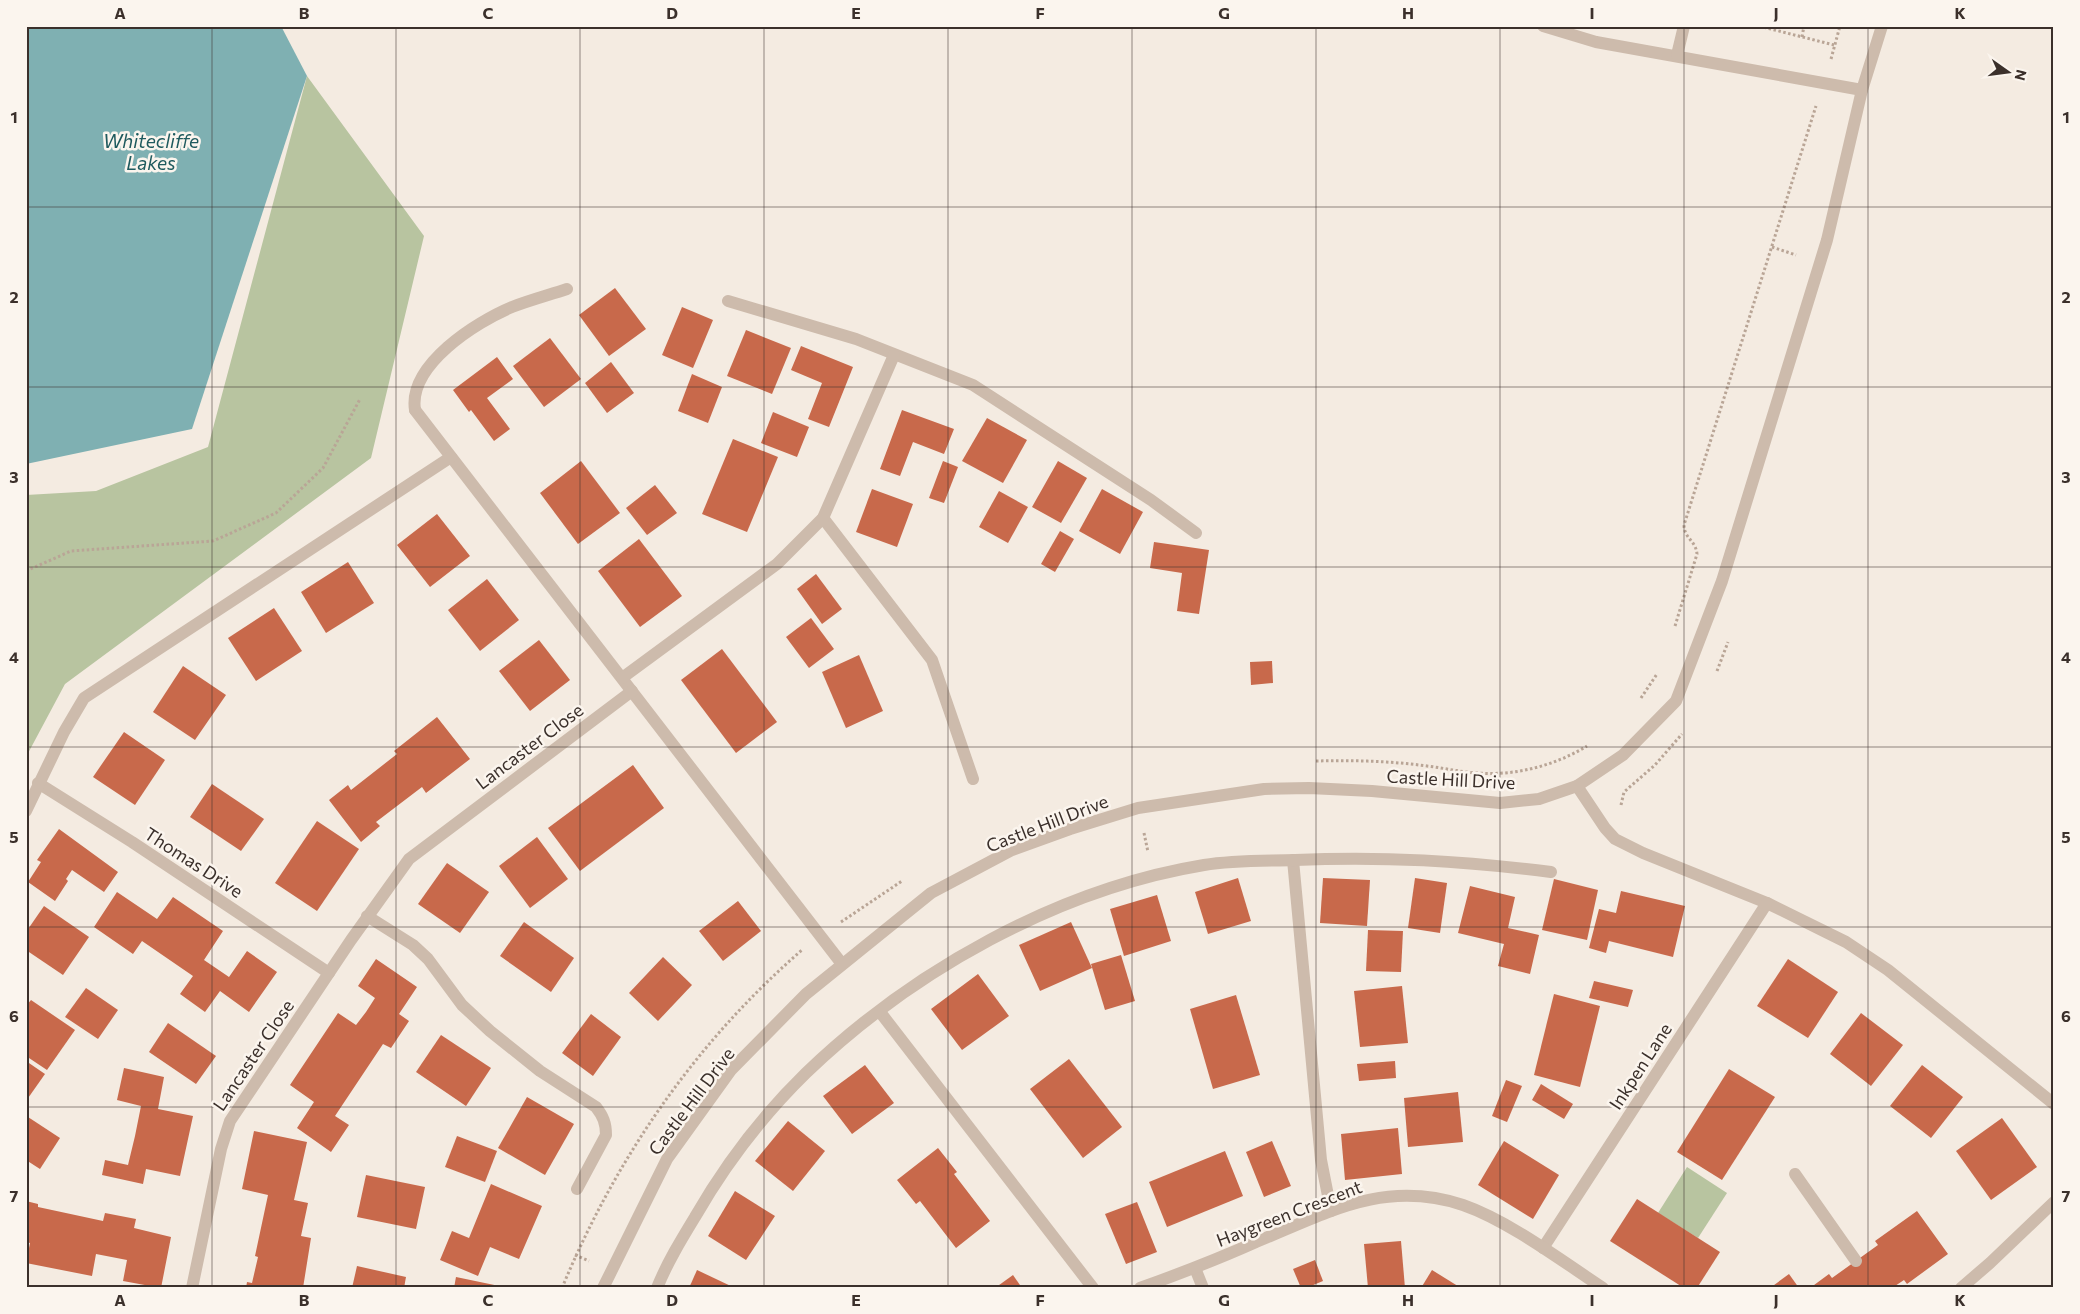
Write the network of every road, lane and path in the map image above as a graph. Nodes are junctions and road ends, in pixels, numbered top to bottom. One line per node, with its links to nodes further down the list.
1 (1543, 26): 9 (street)
2 (1684, 26): 9 (street)
3 (1759, 26): 7 (path)
4 (1804, 26): 7 (path)
5 (1840, 26): 8 (path)
6 (1882, 26): 11 (street, Castle Hill Drive)
7 (1802, 37): 8 (path)
8 (1834, 45): 10 (path)
9 (1677, 56): 10 (street)
10 (1825, 83): 11 (street); 20 (path)
11 (1862, 90): 29 (street, Castle Hill Drive)
12 (567, 289): 16 (street)
13 (728, 301): 14 (street)
14 (894, 355): 17 (street); 18 (street)
15 (360, 399): 19 (path)
16 (451, 457): 22 (street); 28 (street)
17 (823, 518): 22 (street); 27 (street)
18 (1196, 533)
19 (26, 572)
20 (1674, 628)
21 (1659, 671): 24 (path)
22 (622, 678): 23 (street)
23 (632, 691): 35 (street, Lancaster Close); 36 (street)
24 (1640, 700)
25 (1590, 744): 26 (path)
26 (1313, 761)
27 (974, 779)
28 (38, 783): 30 (street); 38 (street, Thomas Drive)
29 (1577, 786): 34 (street); 37 (street, Castle Hill Drive)
30 (26, 811)
31 (1293, 860): 32 (street); 39 (street); 44 (street)
32 (1551, 872)
33 (903, 880): 36 (path)
34 (1767, 903): 40 (street); 45 (street, Inkpen Lane)
35 (367, 916): 38 (street, Lancaster Close); 42 (street)
36 (820, 936): 37 (street); 49 (path)
37 (842, 964): 50 (street, Castle Hill Drive)
38 (329, 973): 48 (street, Lancaster Close)
39 (880, 1012): 51 (street); 52 (street)
40 (2054, 1104)
41 (1795, 1174): 46 (street)
42 (577, 1189)
43 (2054, 1202): 56 (street)
44 (1331, 1211): 45 (street, Haygreen Crescent); 47 (street, Haygreen Crescent)
45 (1543, 1248): 55 (street, Haygreen Crescent)
46 (1856, 1261)
47 (1195, 1268): 53 (street, Haygreen Crescent); 54 (street)
48 (192, 1288)
49 (562, 1288)
50 (603, 1288)
51 (657, 1288)
52 (1093, 1288)
53 (1140, 1288)
54 (1203, 1288)
55 (1603, 1288)
56 (1961, 1288)

